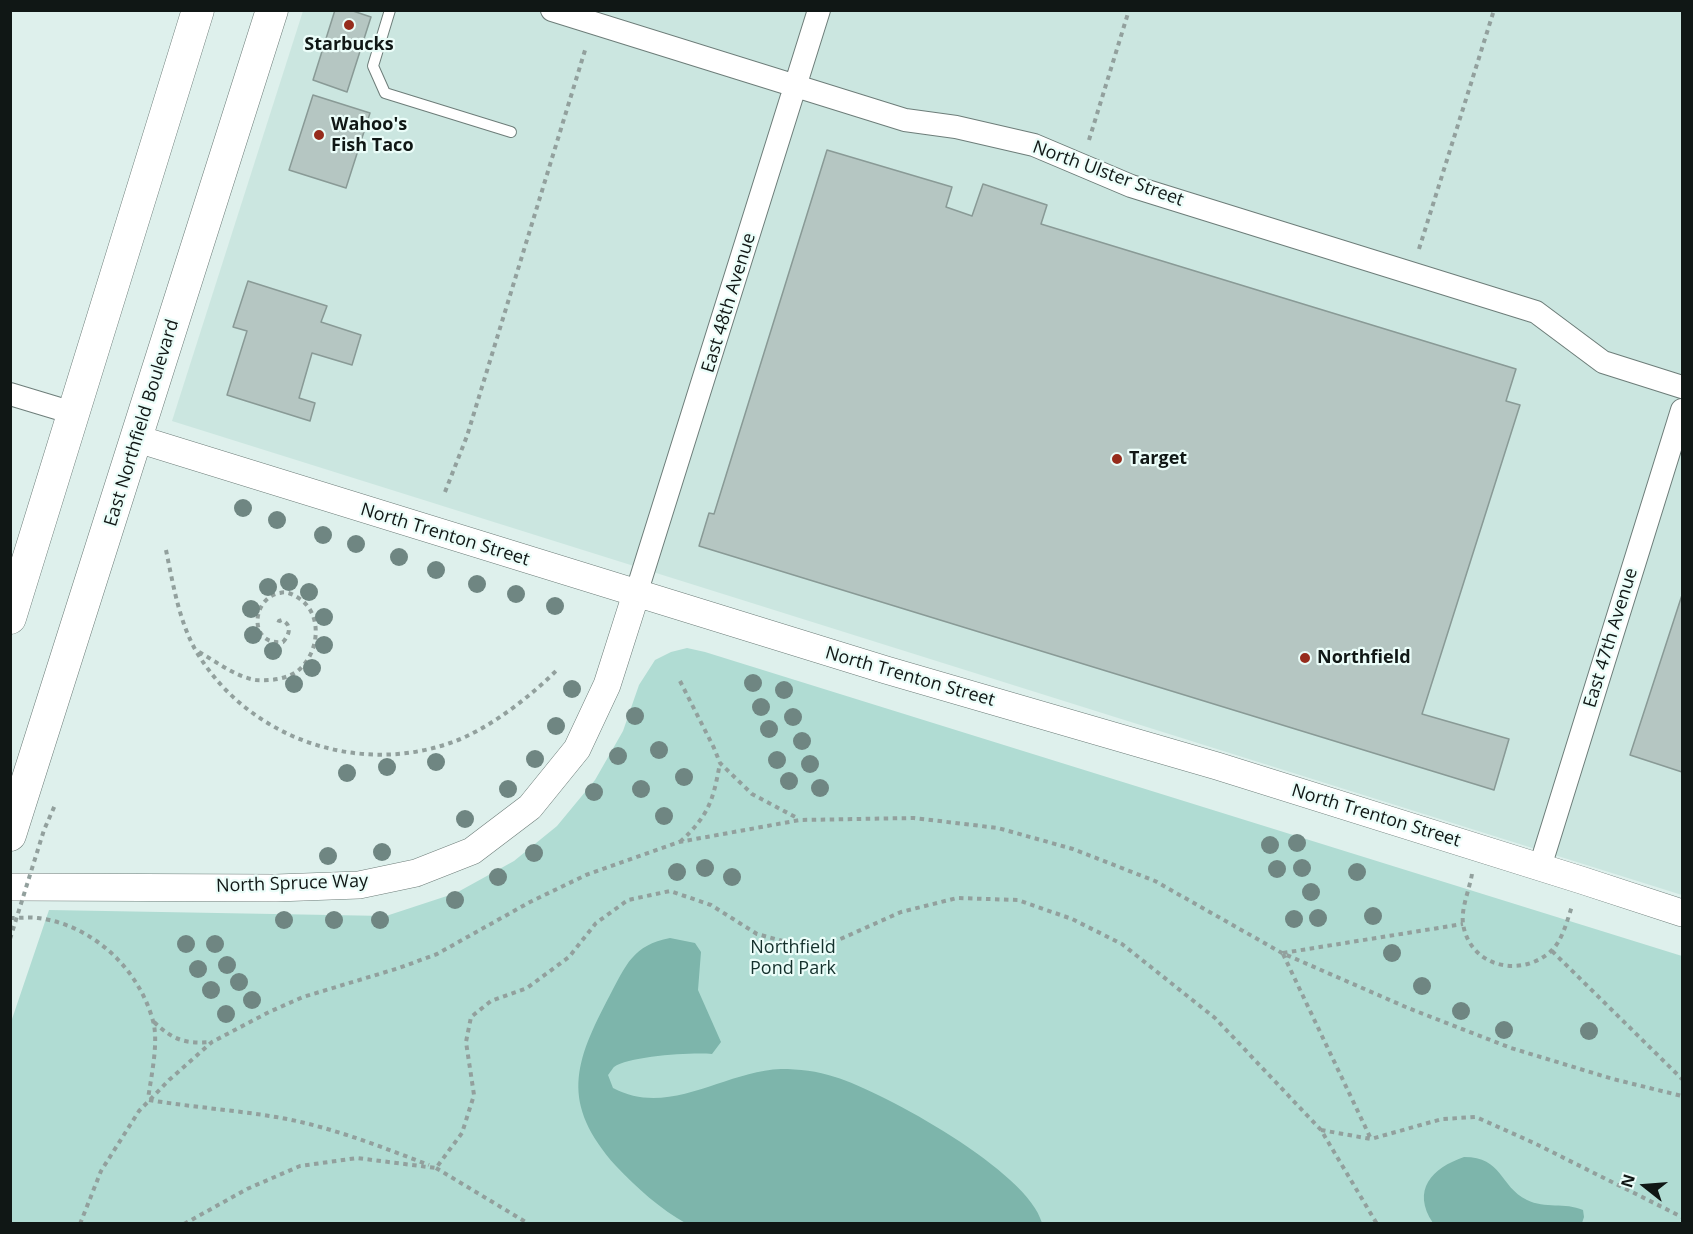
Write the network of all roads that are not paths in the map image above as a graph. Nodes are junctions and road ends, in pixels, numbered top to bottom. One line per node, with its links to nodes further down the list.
1 (198, 10): 11 (main road)
2 (272, 10): 12 (main road, East Northfield Boulevard)
3 (390, 10): 7 (lane)
4 (552, 10): 6 (street, North Ulster Street)
5 (819, 10): 6 (street, East 48th Avenue)
6 (796, 87): 8 (street, North Ulster Street); 13 (street, East 48th Avenue)
7 (511, 132)
8 (1683, 387)
9 (10, 394): 11 (street)
10 (1683, 410): 16 (street, East 47th Avenue)
11 (73, 413): 14 (main road)
12 (138, 439): 13 (street, North Trenton Street); 15 (main road, East Northfield Boulevard)
13 (636, 594): 16 (street, North Trenton Street); 17 (street, North Spruce Way)
14 (10, 618)
15 (10, 835)
16 (1540, 867): 18 (street, North Trenton Street)
17 (10, 887)
18 (1683, 913)

